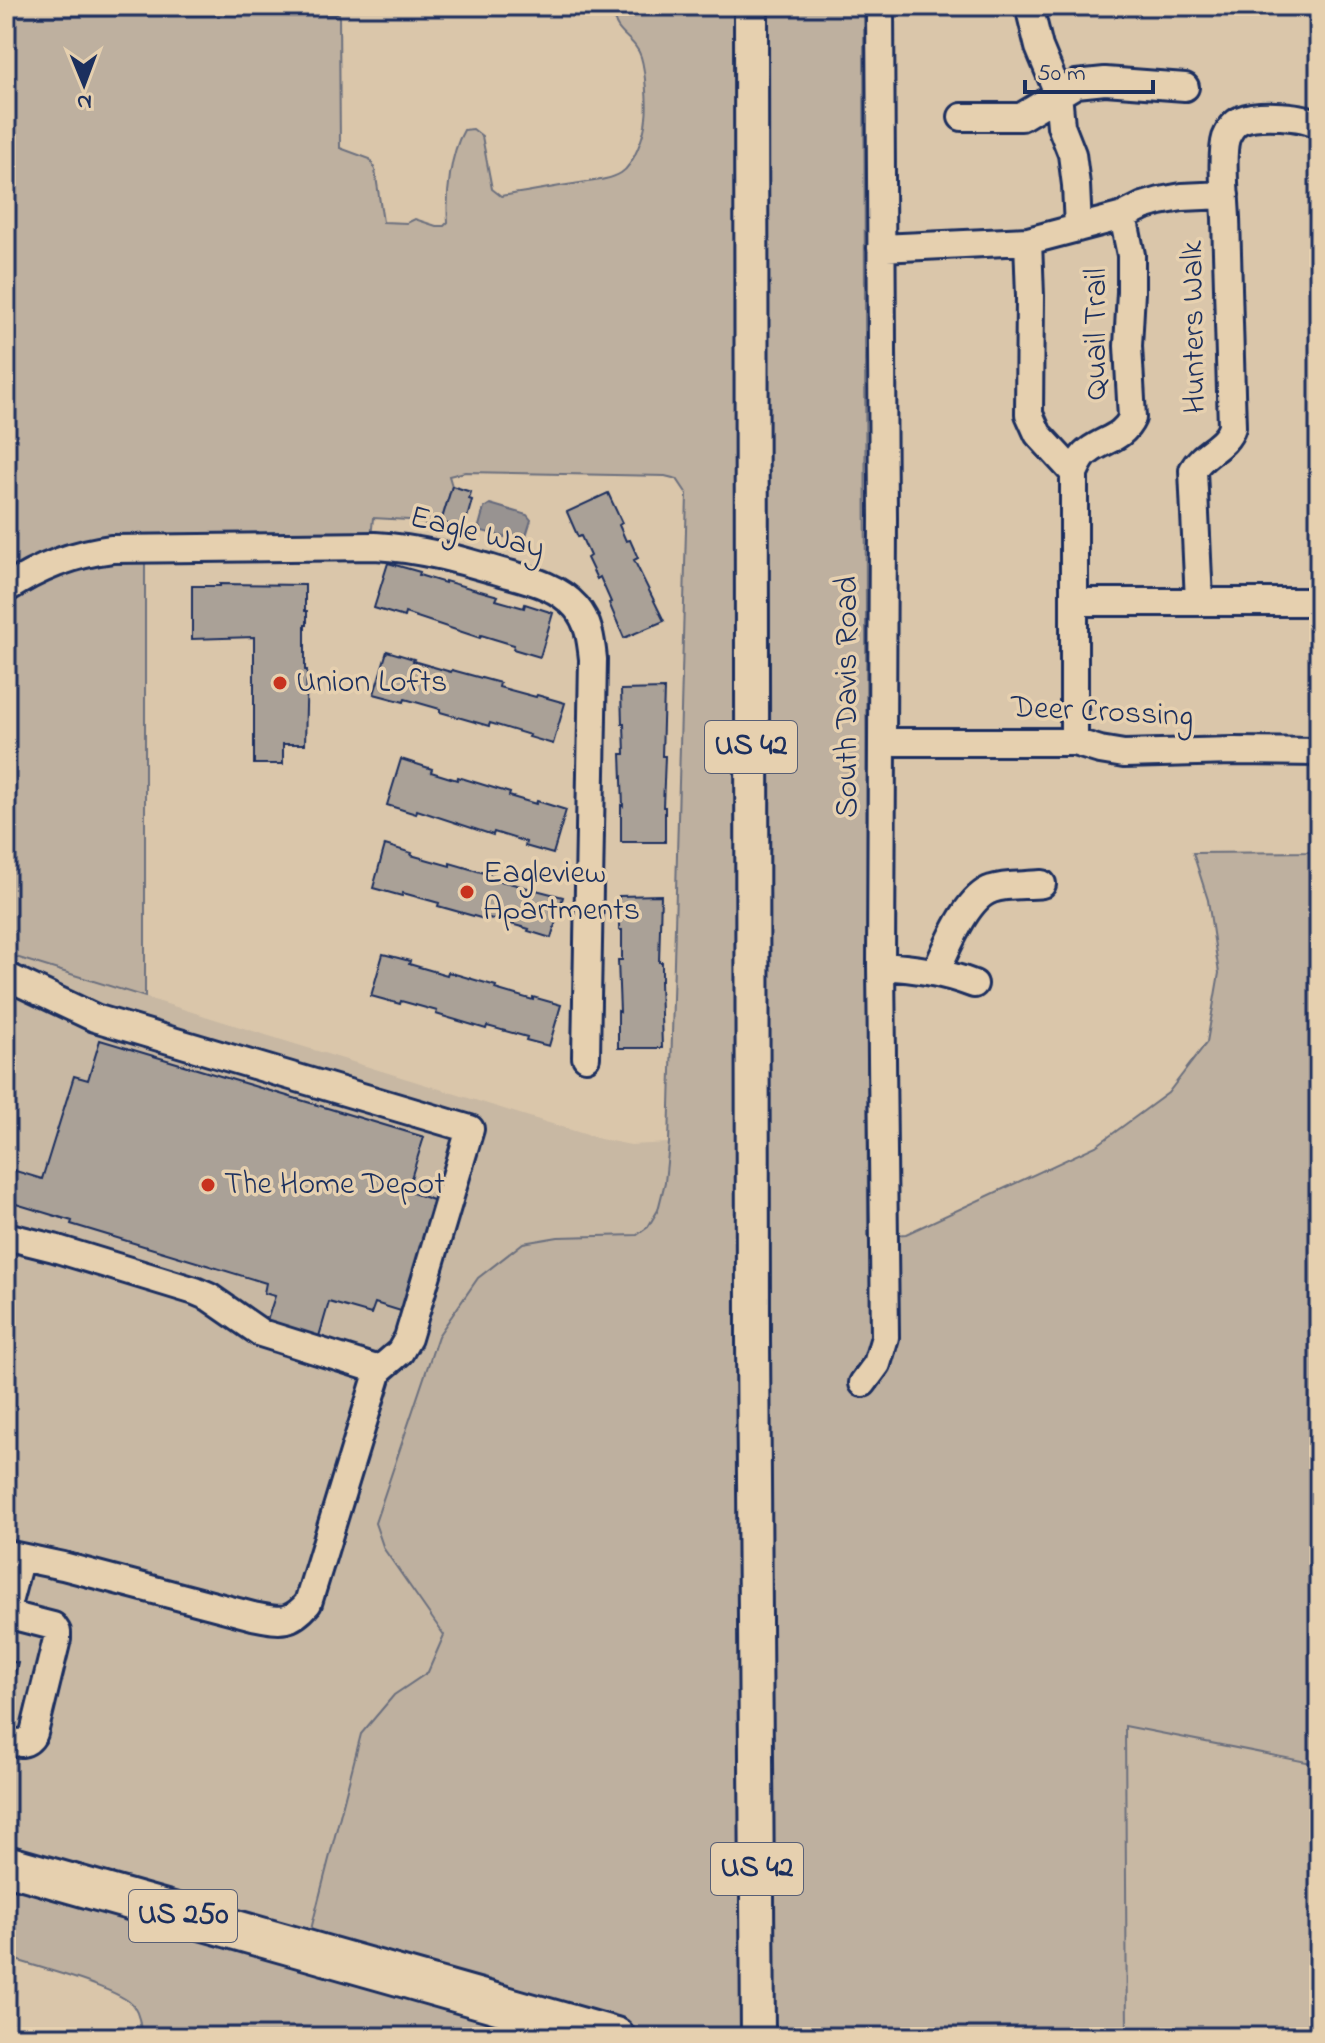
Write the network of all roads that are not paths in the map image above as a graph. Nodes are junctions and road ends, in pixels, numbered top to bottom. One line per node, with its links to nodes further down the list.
1 (751, 6): 35 (main road, US 42)
2 (880, 6): 12 (street, South Davis Road)
3 (1029, 6): 5 (street)
4 (1185, 87): 5 (street)
5 (1058, 93): 6 (street); 10 (street)
6 (962, 117)
7 (1319, 125): 8 (street, Hunters Walk)
8 (1225, 195): 9 (street); 15 (street, Hunters Walk)
9 (1123, 216): 10 (street); 13 (street, Quail Trail)
10 (1078, 228): 11 (street)
11 (1028, 241): 12 (street); 13 (street)
12 (881, 248): 18 (street, South Davis Road)
13 (1074, 473): 16 (street)
14 (6, 589): 26 (street, Eagle Way)
15 (1199, 601): 16 (street); 17 (street)
16 (1075, 602): 19 (street)
17 (1319, 602)
18 (882, 742): 19 (street, Deer Crossing); 22 (street, South Davis Road)
19 (1074, 742): 20 (street, Deer Crossing)
20 (1319, 752)
21 (1042, 884): 23 (street)
22 (881, 966): 23 (street); 29 (street, South Davis Road)
23 (936, 971): 25 (street)
24 (6, 976): 28 (street)
25 (974, 984)
26 (586, 1057)
27 (6, 1236): 28 (street)
28 (379, 1370): 30 (street)
29 (863, 1383)
30 (13, 1556): 31 (street)
31 (6, 1612): 32 (street)
32 (6, 1740)
33 (6, 1865): 34 (highway, US 250)
34 (615, 2037)
35 (758, 2037)

